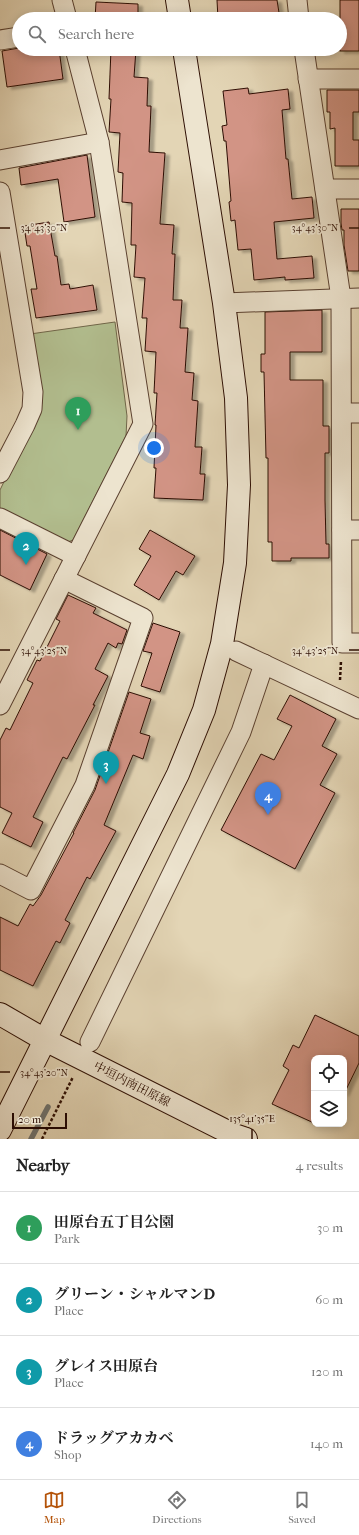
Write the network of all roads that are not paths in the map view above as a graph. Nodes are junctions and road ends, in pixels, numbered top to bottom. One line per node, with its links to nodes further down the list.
1 (62, 0): 4 (street)
2 (177, 0): 5 (street)
3 (297, 0): 6 (street)
4 (65, 12)
5 (179, 12)
6 (299, 12)
7 (12, 38): 8 (street)
8 (0, 40)
9 (77, 56): 14 (street)
10 (185, 56): 20 (street)
11 (305, 56): 12 (street)
12 (308, 79): 13 (street); 16 (street)
13 (359, 79)
14 (100, 142): 15 (street); 25 (street)
15 (0, 160)
16 (325, 189): 17 (street); 19 (street)
17 (359, 189)
18 (0, 192): 22 (street)
19 (350, 298): 20 (street); 21 (street)
20 (224, 303): 34 (street)
21 (350, 413): 24 (street)
22 (0, 473)
23 (0, 518): 25 (street)
24 (350, 530): 27 (street)
25 (76, 556): 26 (street)
26 (64, 579): 30 (street); 32 (street)
27 (351, 643)
28 (236, 651): 29 (street)
29 (264, 664): 31 (street); 35 (street)
30 (0, 705)
31 (359, 709)
32 (0, 874)
33 (0, 1014): 34 (street, 中垣内南田原線)
34 (45, 1040): 36 (street); 37 (street, 中垣内南田原線)
35 (90, 1042)
36 (0, 1130)
37 (246, 1139)

